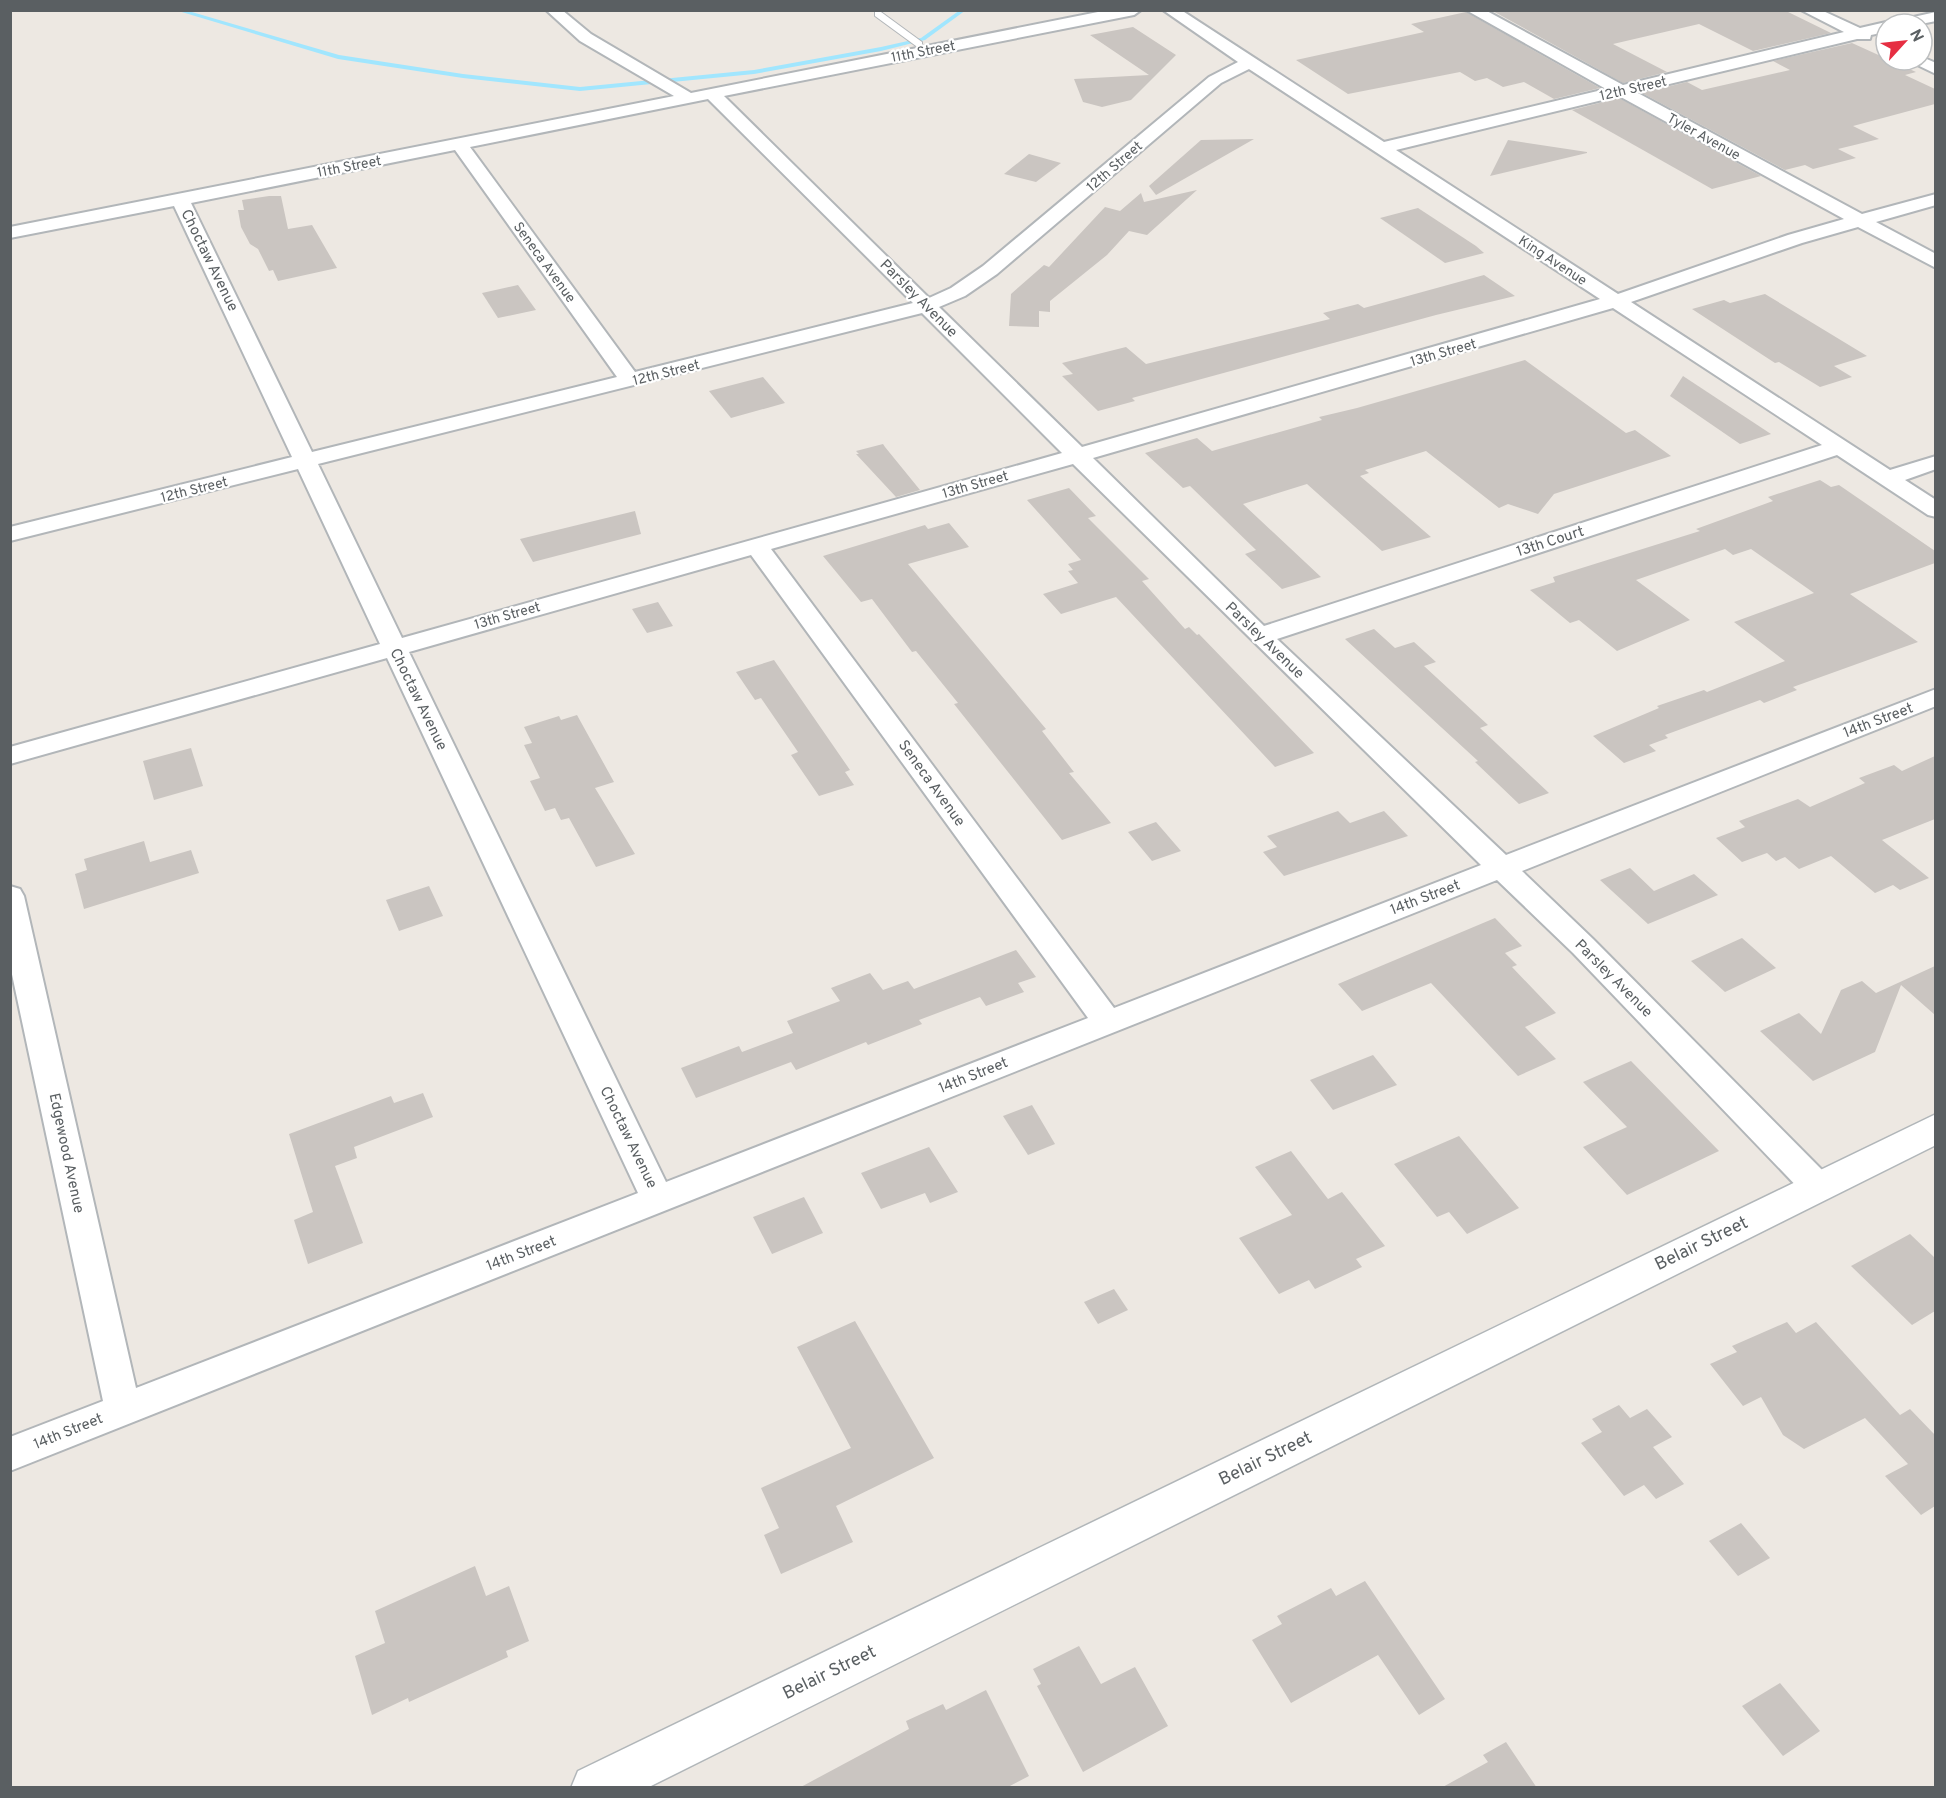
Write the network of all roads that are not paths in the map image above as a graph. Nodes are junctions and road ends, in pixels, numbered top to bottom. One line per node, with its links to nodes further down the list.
1 (553, 10): 14 (street)
2 (1134, 10): 10 (street, 11th Street)
3 (1170, 10): 11 (street, King Avenue)
4 (1473, 10): 12 (street, Tyler Avenue)
5 (1808, 10): 8 (street)
6 (878, 14): 10 (lane)
7 (1874, 30): 8 (street, 12th Street)
8 (1858, 34): 9 (street); 12 (street, 12th Street)
9 (1874, 41)
10 (918, 43): 13 (street, 11th Street)
11 (1250, 62): 16 (street, King Avenue); 23 (street, 12th Street)
12 (1621, 91): 16 (street, 12th Street); 19 (street, Tyler Avenue)
13 (712, 94): 14 (street, 11th Street); 23 (street, Parsley Avenue)
14 (688, 98): 15 (street, 11th Street)
15 (459, 144): 17 (street, 11th Street); 24 (street, Seneca Avenue)
16 (1381, 148): 22 (street, King Avenue)
17 (180, 199): 20 (street, 11th Street); 27 (street, Choctaw Avenue)
18 (1935, 199): 19 (street, 13th Street)
19 (1859, 221): 21 (street, Tyler Avenue); 22 (street, 13th Street)
20 (10, 233)
21 (1935, 262)
22 (1616, 301): 25 (street, King Avenue); 26 (street, 13th Street)
23 (926, 306): 24 (street, 12th Street); 26 (street, Parsley Avenue)
24 (631, 381): 27 (street, 12th Street)
25 (1839, 447): 29 (street, King Avenue); 33 (street, 13th Court)
26 (1077, 455): 32 (street, 13th Street); 33 (street, Parsley Avenue)
27 (306, 461): 31 (street, 12th Street); 34 (street, Choctaw Avenue)
28 (1935, 462): 29 (street)
29 (1887, 478): 30 (street, King Avenue)
30 (1935, 510)
31 (10, 534)
32 (756, 545): 34 (street, 13th Street); 39 (street, Seneca Avenue)
33 (1260, 636): 37 (street, Parsley Avenue)
34 (394, 647): 36 (street, 13th Street); 42 (street, Choctaw Avenue)
35 (1935, 697): 37 (street, 14th Street)
36 (10, 756)
37 (1500, 867): 39 (street, 14th Street); 41 (street, Parsley Avenue)
38 (10, 896): 43 (street, Edgewood Avenue)
39 (1108, 1022): 42 (street, 14th Street)
40 (1935, 1128): 41 (street, Belair Street)
41 (1817, 1186): 45 (street, Belair Street)
42 (658, 1199): 43 (street, 14th Street)
43 (123, 1409): 44 (street, 14th Street)
44 (10, 1454)
45 (595, 1788)

